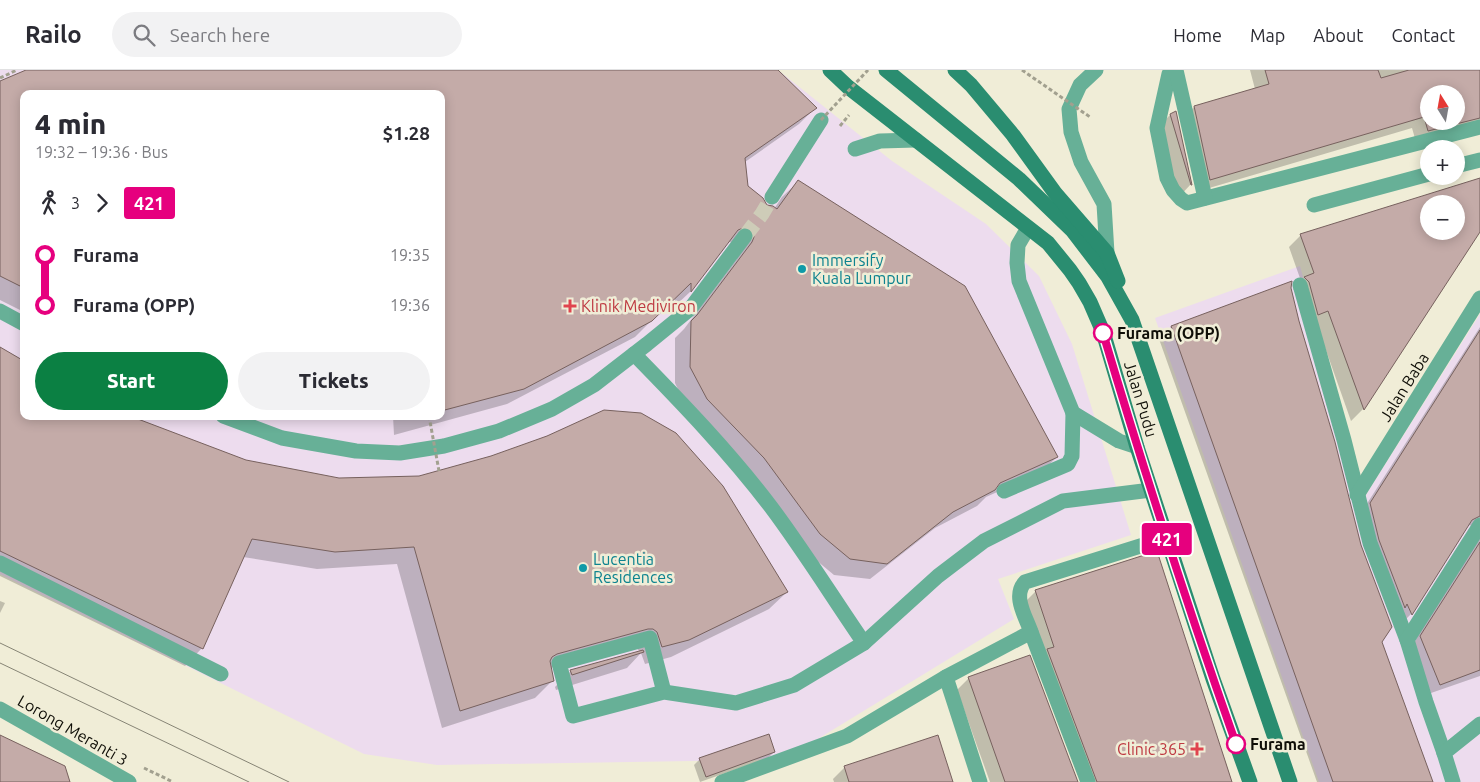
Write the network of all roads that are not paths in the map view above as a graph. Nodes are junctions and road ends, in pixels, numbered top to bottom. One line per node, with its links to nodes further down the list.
1 (820, 70): 8 (main road)
2 (830, 70): 8 (main road, Jalan Pudu)
3 (886, 70): 25 (main road, Jalan Pudu)
4 (955, 70): 21 (main road)
5 (1096, 70): 21 (street)
6 (1172, 70): 17 (street)
7 (1176, 70): 17 (street)
8 (848, 87): 11 (main road, Jalan Pudu)
9 (821, 120): 16 (street)
10 (1480, 128): 17 (street)
11 (916, 140): 12 (street); 19 (main road, Jalan Pudu)
12 (855, 149)
13 (1480, 160): 14 (street)
14 (1465, 164)
15 (1420, 176): 18 (street)
16 (772, 197)
17 (1205, 198)
18 (1314, 205)
19 (1028, 228): 28 (street); 30 (main road, Jalan Pudu)
20 (745, 236): 27 (street)
21 (1107, 253): 25 (main road)
22 (1300, 285): 33 (street)
23 (1480, 298): 33 (street, Jalan Baba)
24 (0, 311): 26 (street)
25 (1132, 320): 51 (main road, Jalan Pudu)
26 (20, 322)
27 (634, 354): 29 (street); 39 (street)
28 (1073, 413): 30 (street); 32 (street)
29 (234, 420)
30 (1137, 447): 31 (main road, Jalan Pudu)
31 (1151, 490): 35 (main road, Jalan Pudu); 39 (street)
32 (1004, 491)
33 (1357, 495): 38 (street)
34 (1480, 525): 38 (street)
35 (1166, 538): 37 (street); 50 (main road, Jalan Pudu)
36 (0, 563): 40 (street)
37 (1031, 632): 41 (street); 49 (street)
38 (1406, 640): 45 (street)
39 (864, 643): 42 (street)
40 (221, 674)
41 (946, 677): 47 (street); 48 (street)
42 (664, 692): 42 (street)
43 (1, 712): 46 (street, Lorong Meranti 3)
44 (1480, 724): 45 (street)
45 (1444, 753): 52 (street)
46 (129, 782)
47 (722, 782)
48 (980, 782)
49 (1088, 782)
50 (1250, 782)
51 (1290, 782)
52 (1453, 782)

